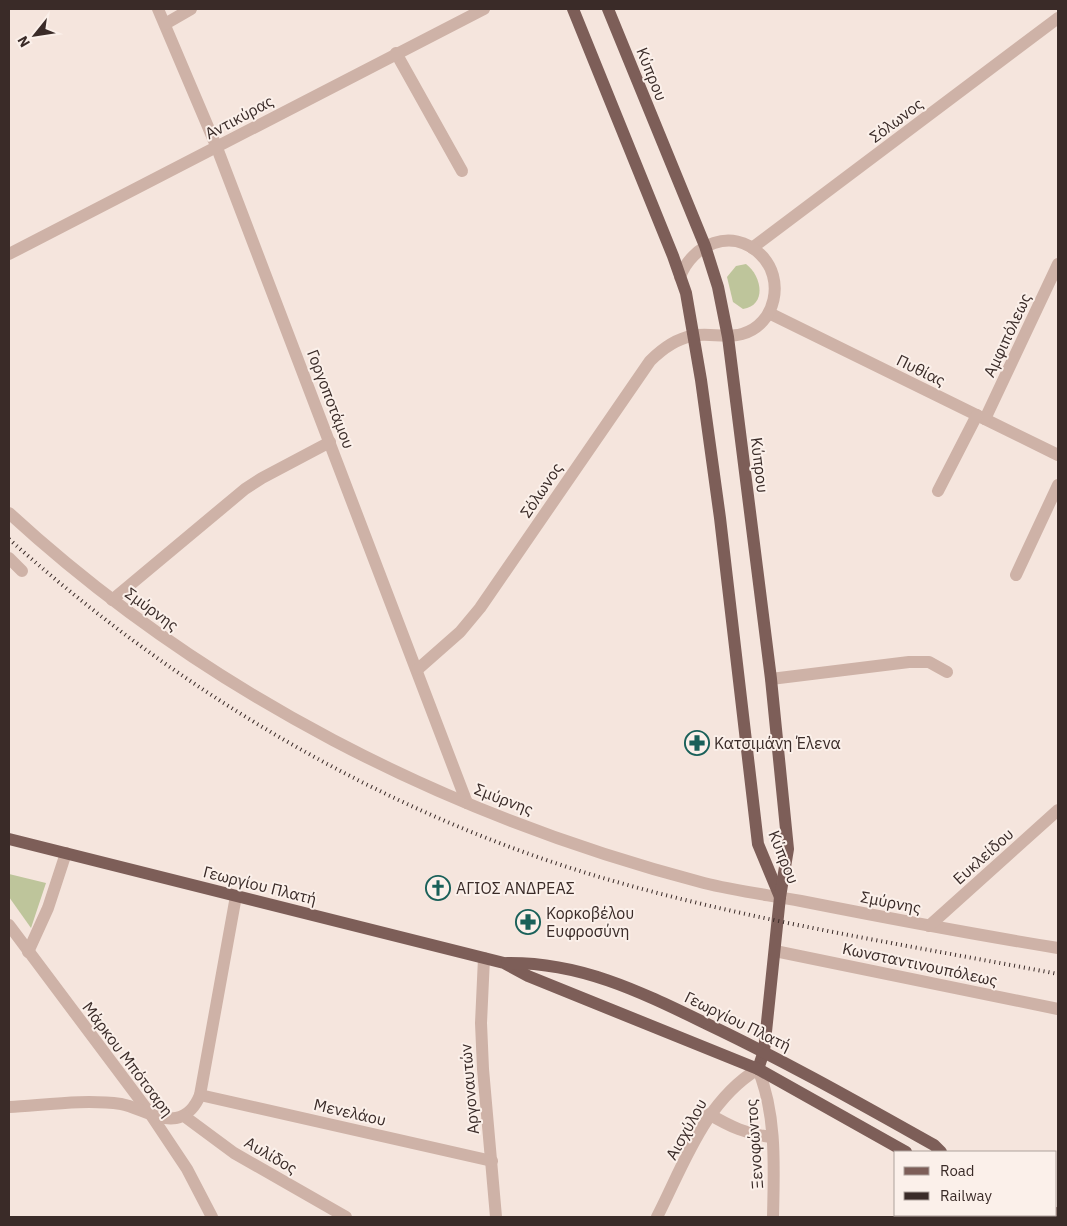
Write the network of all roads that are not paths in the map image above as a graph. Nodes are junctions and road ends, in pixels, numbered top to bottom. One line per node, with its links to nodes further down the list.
1 (158, 9): 7 (street, Γοργοποτάμου)
2 (191, 9): 7 (street)
3 (484, 9): 8 (street, Αντικύρας)
4 (573, 9): 15 (main road, Κύπρου)
5 (608, 9): 11 (main road, Κύπρου)
6 (1058, 18): 12 (street, Σόλωνος)
7 (165, 24): 9 (street, Γοργοποτάμου)
8 (396, 53): 9 (street, Αντικύρας); 10 (street)
9 (217, 148): 13 (street, Αντικύρας); 20 (street, Γοργοποτάμου)
10 (462, 171)
11 (705, 246): 12 (street); 15 (street); 18 (main road, Κύπρου)
12 (752, 248): 16 (street)
13 (9, 254)
14 (1058, 264): 19 (street, Αμφιπόλεως)
15 (680, 277): 17 (main road, Κύπρου)
16 (769, 313): 18 (street); 19 (street, Πυθίας)
17 (694, 335): 18 (street); 29 (street, Σόλωνος); 37 (main road, Κύπρου)
18 (728, 337): 31 (main road, Κύπρου)
19 (981, 417): 21 (street, Πυθίας); 23 (street, Αμφιπόλεως)
20 (330, 442): 28 (street); 29 (street, Γοργοποτάμου)
21 (1058, 455)
22 (1058, 485): 27 (street)
23 (938, 491)
24 (9, 513): 28 (street, Σμύρνης)
25 (9, 558): 26 (street)
26 (22, 571)
27 (1016, 575)
28 (112, 600): 32 (street, Σμύρνης)
29 (418, 669): 32 (street, Γοργοποτάμου)
30 (947, 672): 31 (street)
31 (771, 679): 37 (main road, Κύπρου)
32 (467, 803): 37 (street, Σμύρνης)
33 (1058, 810): 39 (street, Ευκλείδου)
34 (9, 839): 35 (main road, Γεωργίου Πλατή)
35 (66, 853): 36 (main road, Γεωργίου Πλατή); 42 (street)
36 (236, 896): 43 (main road, Γεωργίου Πλατή); 48 (street)
37 (780, 897): 39 (street, Σμύρνης); 41 (main road)
38 (9, 925): 42 (street, Μάρκου Μπότσαρη)
39 (929, 926): 40 (street, Σμύρνης)
40 (1058, 948)
41 (775, 951): 45 (street, Κωνσταντινουπόλεως); 46 (main road)
42 (28, 952): 50 (street, Μάρκου Μπότσαρη)
43 (484, 958): 44 (main road, Γεωργίου Πλατή); 56 (street, Αργοναυτών)
44 (504, 963): 46 (main road, Γεωργίου Πλατή); 47 (main road, Γεωργίου Πλατή)
45 (1058, 1009)
46 (764, 1051): 47 (main road); 55 (main road, Γεωργίου Πλατή)
47 (758, 1069): 51 (street, Αισχύλου); 53 (street, Ξενοφώντος); 54 (main road, Γεωργίου Πλατή)
48 (200, 1095): 52 (street); 56 (street, Μενελάου)
49 (9, 1107): 50 (street)
50 (149, 1112): 52 (street); 57 (street, Μάρκου Μπότσαρη)
51 (709, 1114): 53 (street); 60 (street, Αισχύλου)
52 (184, 1116): 58 (street, Αυλίδος)
53 (772, 1137): 61 (street, Ξενοφώντος)
54 (904, 1151)
55 (940, 1151)
56 (492, 1160): 59 (street, Αργοναυτών)
57 (212, 1217)
58 (346, 1217)
59 (496, 1217)
60 (657, 1217)
61 (773, 1217)

